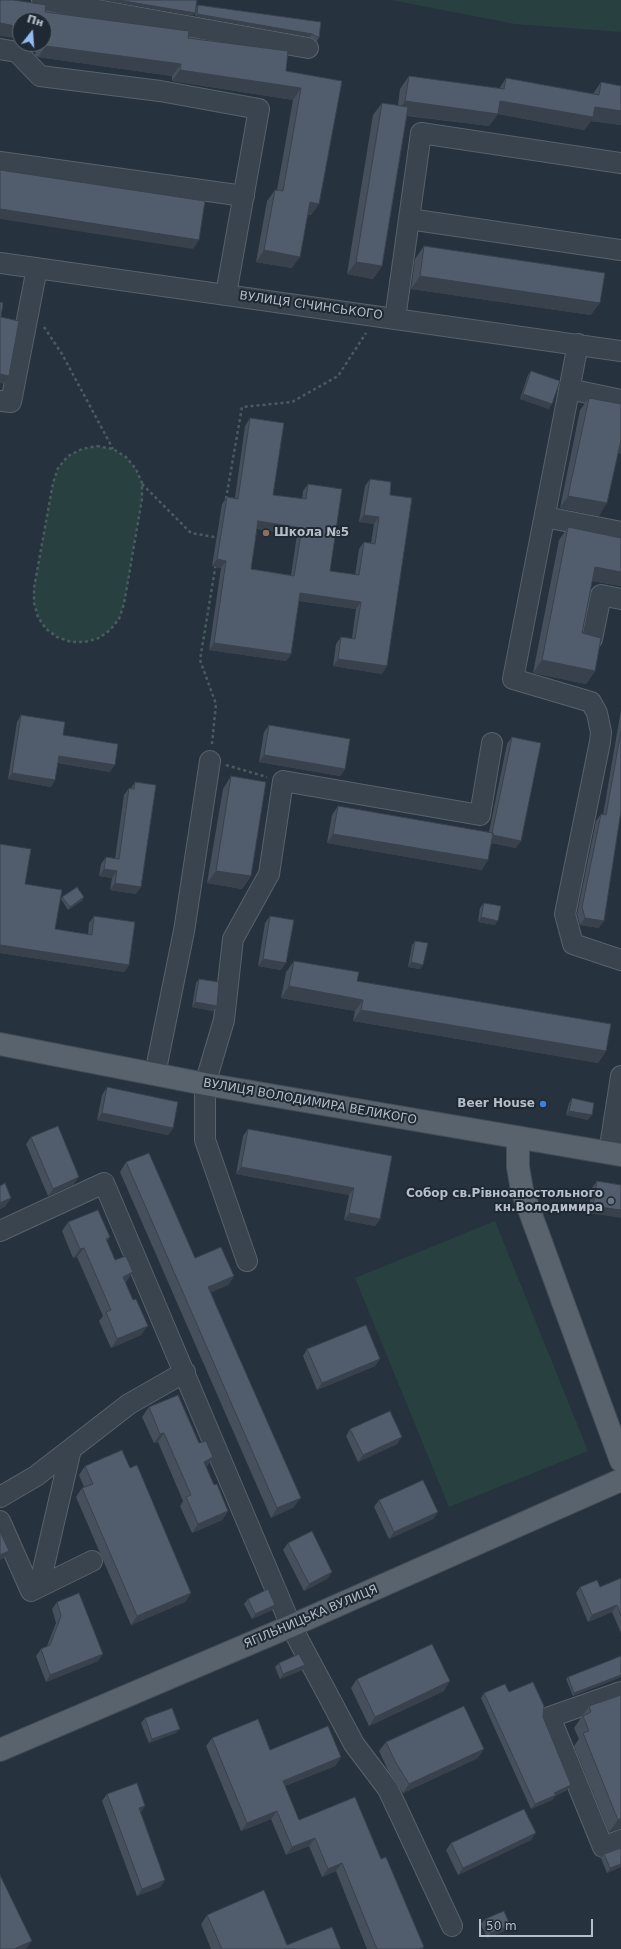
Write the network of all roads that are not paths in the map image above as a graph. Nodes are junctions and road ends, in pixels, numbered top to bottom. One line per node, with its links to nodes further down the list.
1 (42, 0): 2 (street)
2 (308, 48)
3 (0, 49): 6 (street)
4 (0, 162): 6 (street)
5 (621, 163): 7 (street)
6 (244, 196): 11 (street)
7 (409, 219): 8 (street); 12 (street)
8 (621, 250)
9 (0, 263): 10 (street, ВУЛИЦЯ СІЧИНСЬКОГО)
10 (37, 268): 11 (street, ВУЛИЦЯ СІЧИНСЬКОГО); 17 (street)
11 (226, 294): 12 (street, ВУЛИЦЯ СІЧИНСЬКОГО)
12 (386, 317): 13 (street, ВУЛИЦЯ СІЧИНСЬКОГО)
13 (578, 344): 14 (street, ВУЛИЦЯ СІЧИНСЬКОГО); 15 (street)
14 (621, 351)
15 (569, 389): 16 (street); 18 (street)
16 (621, 400)
17 (0, 401)
18 (545, 518): 19 (street); 24 (street)
19 (621, 531)
20 (621, 599): 21 (street)
21 (592, 639)
22 (492, 743): 28 (street)
23 (210, 761): 26 (street)
24 (621, 960)
25 (0, 1044): 26 (main road, ВУЛИЦЯ ВОЛОДИМИРА ВЕЛИКОГО)
26 (155, 1074): 28 (main road, ВУЛИЦЯ ВОЛОДИМИРА ВЕЛИКОГО)
27 (621, 1076): 30 (street)
28 (205, 1084): 29 (main road, ВУЛИЦЯ ВОЛОДИМИРА ВЕЛИКОГО); 32 (street)
29 (518, 1138): 30 (main road, ВУЛИЦЯ ВОЛОДИМИРА ВЕЛИКОГО); 35 (main road)
30 (615, 1154)
31 (0, 1231): 33 (street)
32 (247, 1261)
33 (185, 1372): 34 (street); 41 (street)
34 (71, 1449): 37 (street); 40 (street)
35 (621, 1461)
36 (621, 1480): 41 (main road, ЯГІЛЬНИЦЬКА ВУЛИЦЯ)
37 (0, 1498)
38 (0, 1521): 40 (street)
39 (92, 1561): 40 (street)
40 (39, 1587)
41 (291, 1626): 43 (main road, ЯГІЛЬНИЦЬКА ВУЛИЦЯ); 45 (street)
42 (621, 1692): 44 (street)
43 (0, 1750)
44 (621, 1840)
45 (452, 1926)

